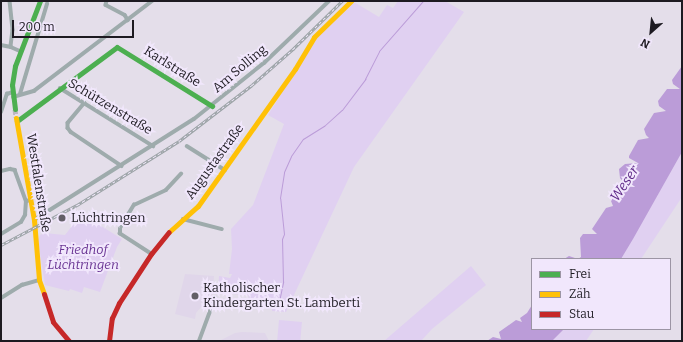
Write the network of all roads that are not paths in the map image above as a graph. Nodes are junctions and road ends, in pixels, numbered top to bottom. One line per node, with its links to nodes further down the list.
1 (10, 1): 10 (street)
2 (40, 1): 11 (street)
3 (107, 1): 8 (street)
4 (152, 1): 8 (street)
5 (329, 1): 16 (street, Am Solling)
6 (351, 1): 23 (street, Augustastraße)
7 (48, 4): 14 (street)
8 (128, 20): 14 (street)
9 (1, 45): 10 (street)
10 (11, 47): 11 (street)
11 (20, 51): 13 (street)
12 (60, 88): 15 (street, Schützenstraße); 16 (street, Karlstraße); 19 (street, Schützenstraße)
13 (13, 94): 14 (street); 17 (street); 18 (street)
14 (20, 94)
15 (85, 103): 20 (street, Schützenstraße); 22 (street)
16 (212, 106): 20 (street, Am Solling)
17 (15, 109)
18 (1, 112)
19 (16, 119): 26 (street, Westfalenstraße)
20 (153, 146): 22 (street, Am Solling)
21 (187, 146): 23 (street)
22 (122, 166): 28 (street, Am Solling)
23 (225, 170): 27 (street, Augustastraße)
24 (1, 171): 26 (street)
25 (181, 174): 31 (street)
26 (28, 201): 28 (street, Westfalenstraße); 30 (street)
27 (183, 219): 29 (street); 31 (street, Augustastraße)
28 (34, 220): 32 (street, Westfalenstraße)
29 (222, 229)
30 (1, 234)
31 (151, 254): 36 (street, Augustastraße)
32 (39, 280): 33 (street); 35 (street, Westfalenstraße)
33 (1, 298)
34 (215, 298): 37 (street)
35 (69, 341)
36 (109, 341)
37 (199, 341)

